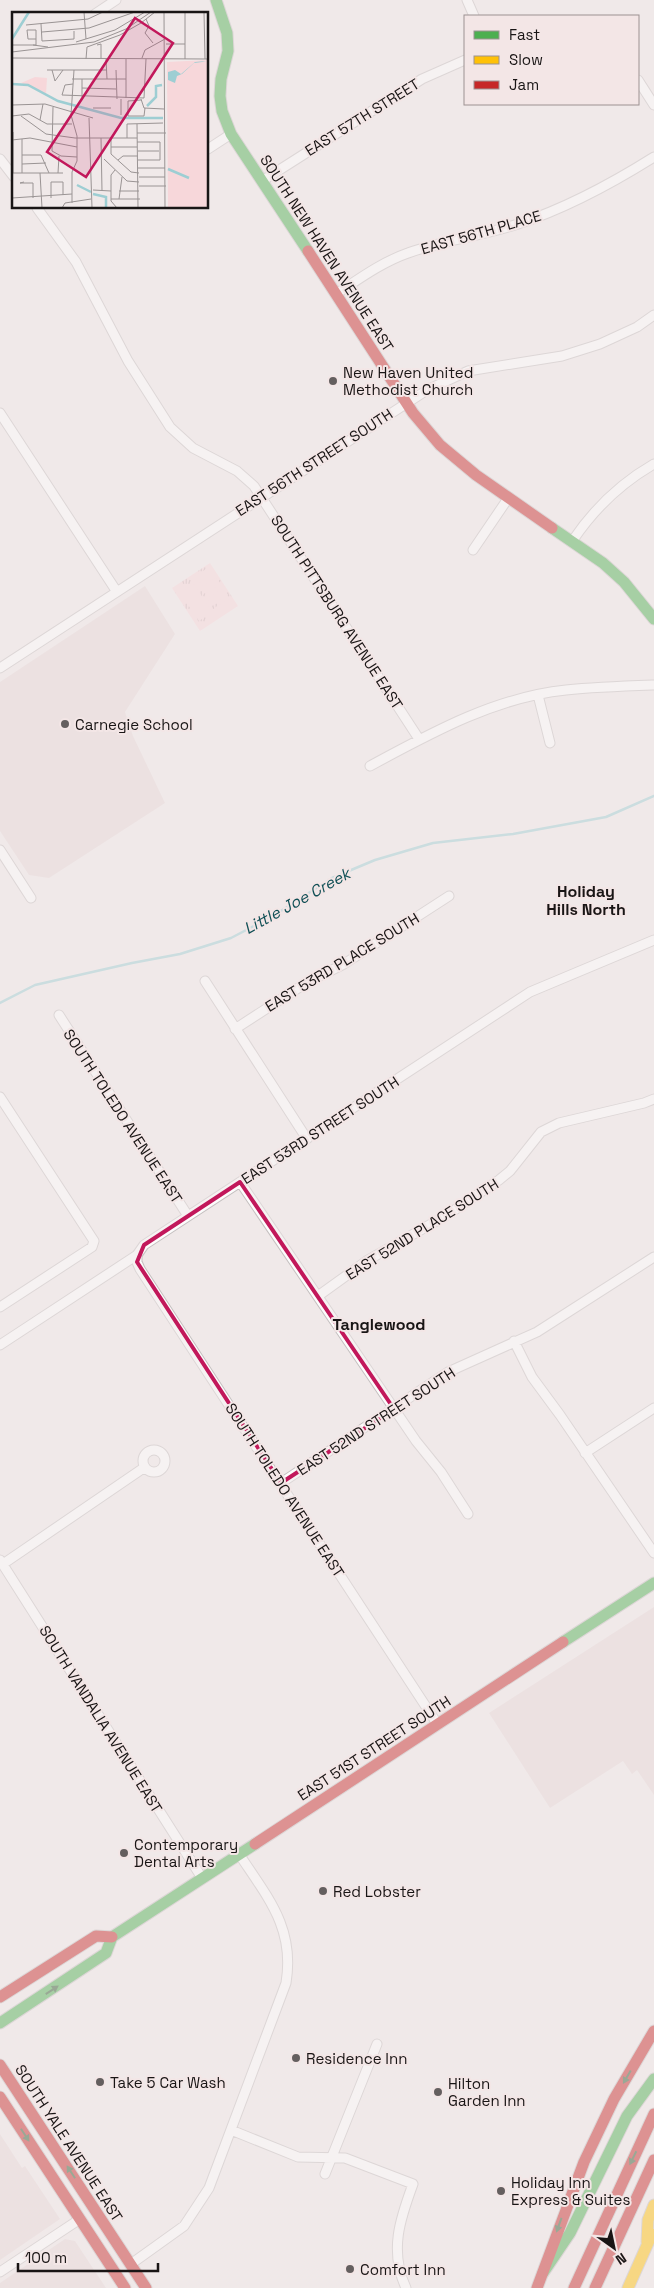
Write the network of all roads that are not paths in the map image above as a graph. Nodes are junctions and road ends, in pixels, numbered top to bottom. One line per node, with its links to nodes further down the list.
1 (116, 0): 4 (street)
2 (216, 0): 9 (main road, SOUTH NEW HAVEN AVENUE EAST)
3 (467, 0): 5 (street)
4 (98, 12)
5 (474, 15)
6 (464, 60): 14 (street, EAST 57TH STREET)
7 (639, 82): 8 (street)
8 (654, 105)
9 (231, 134): 10 (street); 14 (main road, SOUTH NEW HAVEN AVENUE EAST)
10 (209, 148)
11 (654, 157): 16 (street, EAST 56TH PLACE)
12 (0, 160): 13 (street)
13 (12, 175)
14 (262, 180): 16 (main road, SOUTH NEW HAVEN AVENUE EAST)
15 (38, 209): 22 (street, SOUTH PITTSBURG AVENUE EAST)
16 (336, 294): 18 (main road, SOUTH NEW HAVEN AVENUE EAST)
17 (654, 315): 18 (street, EAST 56TH STREET SOUTH)
18 (406, 402): 21 (main road, SOUTH NEW HAVEN AVENUE EAST); 22 (street, EAST 56TH STREET SOUTH)
19 (0, 413): 25 (street)
20 (654, 464): 23 (street)
21 (509, 496): 23 (main road, SOUTH NEW HAVEN AVENUE EAST); 24 (street)
22 (262, 497): 25 (street, EAST 56TH STREET SOUTH); 30 (street, SOUTH PITTSBURG AVENUE EAST)
23 (573, 540): 26 (main road, SOUTH NEW HAVEN AVENUE EAST)
24 (473, 550)
25 (117, 592): 27 (street, EAST 56TH STREET SOUTH)
26 (654, 619)
27 (2, 663)
28 (654, 685): 29 (street)
29 (538, 695): 30 (street); 31 (street)
30 (419, 739): 32 (street)
31 (550, 743)
32 (370, 766)
33 (0, 850): 35 (street)
34 (449, 896): 39 (street, EAST 53RD PLACE SOUTH)
35 (31, 898)
36 (654, 940): 42 (street, EAST 53RD STREET SOUTH)
37 (205, 981): 39 (street)
38 (59, 1015): 44 (street, SOUTH TOLEDO AVENUE EAST)
39 (235, 1029): 42 (street)
40 (0, 1097): 48 (street)
41 (654, 1099): 47 (street, EAST 52ND PLACE SOUTH)
42 (307, 1139): 43 (street, EAST 53RD STREET SOUTH)
43 (240, 1182): 44 (street, EAST 53RD STREET SOUTH); 47 (street)
44 (188, 1216): 45 (street, EAST 53RD STREET SOUTH)
45 (137, 1255): 50 (street, EAST 53RD STREET SOUTH); 55 (street, SOUTH TOLEDO AVENUE EAST)
46 (654, 1257): 49 (street, EAST 52ND STREET SOUTH)
47 (318, 1296): 52 (street)
48 (0, 1307)
49 (514, 1342): 52 (street, EAST 52ND STREET SOUTH); 53 (street)
50 (0, 1345)
51 (654, 1408): 53 (street)
52 (394, 1409): 55 (street, EAST 52ND STREET SOUTH); 56 (street)
53 (585, 1452): 57 (street)
54 (145, 1467): 58 (street)
55 (281, 1483): 60 (street, SOUTH TOLEDO AVENUE EAST)
56 (468, 1514)
57 (654, 1553)
58 (1, 1562): 62 (street, SOUTH VANDALIA AVENUE EAST)
59 (654, 1583): 60 (main road, EAST 51ST STREET SOUTH)
60 (438, 1724): 61 (main road, EAST 51ST STREET SOUTH)
61 (240, 1854): 62 (main road, EAST 51ST STREET SOUTH); 72 (street)
62 (202, 1878): 63 (main road, EAST 51ST STREET SOUTH)
63 (112, 1938): 64 (main road, EAST 51ST STREET SOUTH); 65 (main road, EAST 51ST STREET SOUTH, one-way to 63)
64 (0, 1997)
65 (0, 2023)
66 (654, 2031): 83 (main road, one-way to 83)
67 (377, 2044): 73 (street)
68 (0, 2065): 77 (main road, SOUTH YALE AVENUE EAST, one-way to 68)
69 (654, 2079): 83 (main road)
70 (0, 2097): 78 (main road, one-way to 78)
71 (654, 2114): 88 (main road, one-way to 88)
72 (231, 2130): 73 (street); 81 (street)
73 (332, 2158): 75 (street); 86 (street)
74 (654, 2160): 89 (main road)
75 (325, 2174)
76 (654, 2205): 80 (main road)
77 (95, 2210): 78 (main road); 81 (main road, SOUTH YALE AVENUE EAST)
78 (80, 2219): 82 (street); 84 (main road)
79 (654, 2229): 80 (main road)
80 (647, 2242): 90 (main road)
81 (131, 2264): 85 (main road, SOUTH YALE AVENUE EAST)
82 (0, 2272)
83 (544, 2273): 87 (main road)
84 (125, 2288)
85 (146, 2288)
86 (406, 2288)
87 (537, 2288)
88 (574, 2288)
89 (595, 2288)
90 (628, 2288)

